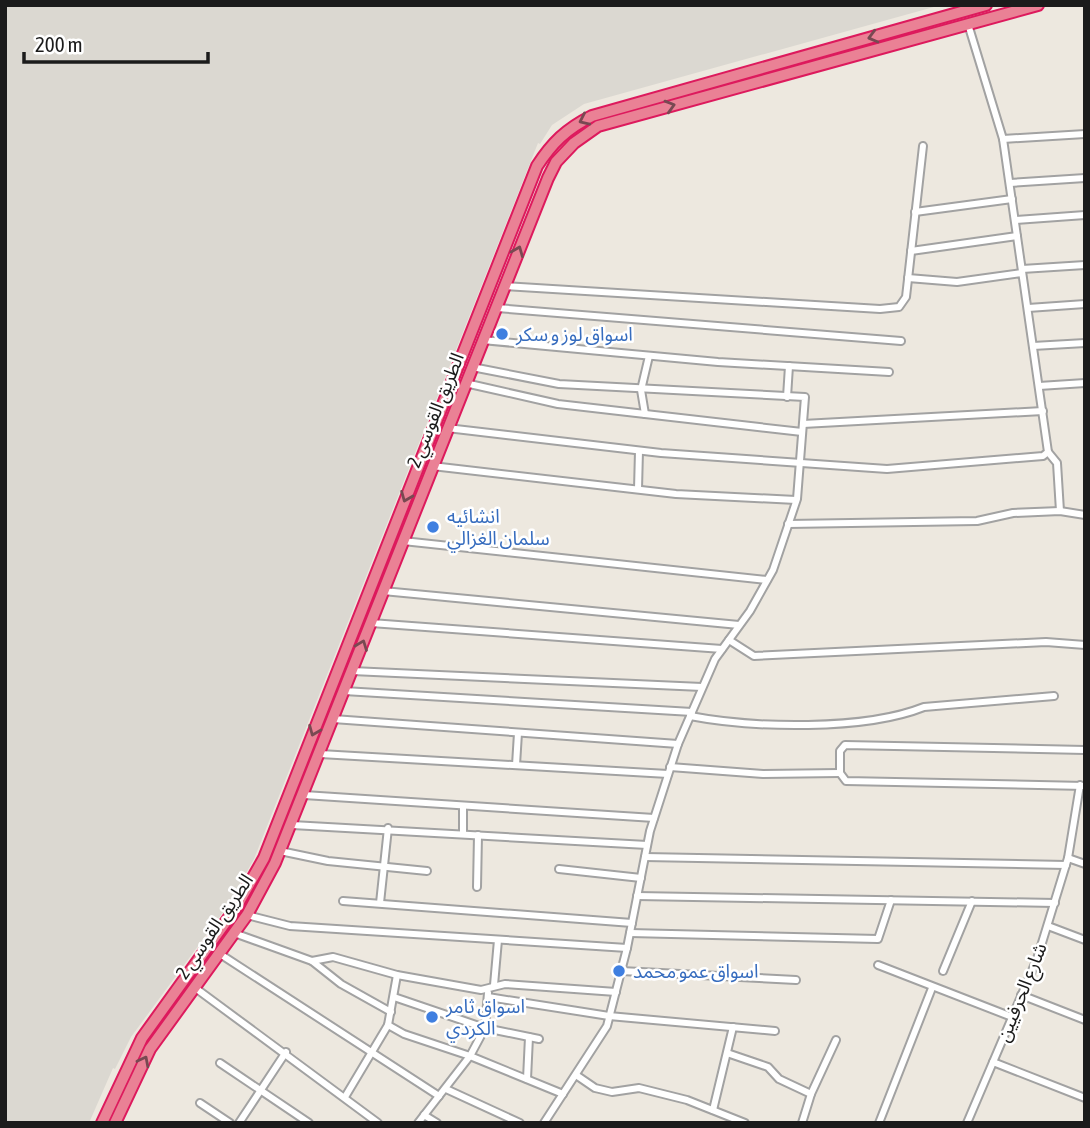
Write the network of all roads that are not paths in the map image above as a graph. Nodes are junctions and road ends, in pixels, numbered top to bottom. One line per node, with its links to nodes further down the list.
1 (986, 5): 3 (highway, الطريق القوسي 2)
2 (1038, 5): 4 (highway, الطريق القوسي 2)
3 (944, 17): 5 (highway, الطريق القوسي 2); 6 (highway)
4 (968, 24): 6 (highway, الطريق القوسي 2); 9 (street)
5 (915, 25): 7 (highway); 52 (highway, الطريق القوسي 2, one-way to 52)
6 (945, 31): 7 (highway, الطريق القوسي 2)
7 (916, 38): 22 (highway, الطريق القوسي 2, one-way to 7)
8 (1085, 134): 9 (street)
9 (1003, 139): 12 (street)
10 (923, 146): 14 (street)
11 (1085, 178): 12 (street)
12 (1010, 183): 13 (street)
13 (1012, 199): 14 (street); 16 (street)
14 (915, 212): 18 (street)
15 (1085, 215): 16 (street)
16 (1015, 220): 17 (street)
17 (1017, 236): 18 (street); 20 (street)
18 (911, 251): 21 (street)
19 (1085, 265): 20 (street)
20 (1022, 271): 21 (street); 25 (street)
21 (908, 278): 22 (street)
22 (503, 286): 24 (highway, الطريق القوسي 2)
23 (1085, 304): 25 (street)
24 (495, 307): 26 (highway, الطريق القوسي 2); 27 (street)
25 (1028, 308): 29 (street)
26 (482, 340): 30 (street); 31 (highway, الطريق القوسي 2)
27 (901, 341)
28 (1085, 343): 29 (street)
29 (1033, 346): 36 (street)
30 (649, 356): 32 (street); 37 (street)
31 (471, 366): 34 (highway, الطريق القوسي 2); 37 (street)
32 (789, 366): 33 (street); 38 (street)
33 (889, 372)
34 (465, 383): 40 (street); 41 (highway, الطريق القوسي 2)
35 (1085, 383): 36 (street)
36 (1039, 386): 39 (street)
37 (641, 390): 38 (street); 40 (street)
38 (787, 397): 42 (street)
39 (1043, 411): 42 (street); 44 (street)
40 (645, 414): 42 (street)
41 (447, 428): 43 (street); 46 (highway, الطريق القوسي 2)
42 (802, 428): 45 (street)
43 (639, 451): 45 (street); 47 (street)
44 (1048, 452): 45 (street); 49 (street)
45 (799, 465): 48 (street)
46 (432, 466): 47 (street); 53 (highway, الطريق القوسي 2)
47 (638, 489): 48 (street)
48 (796, 500): 51 (street)
49 (1060, 511): 50 (street); 51 (street)
50 (1085, 515)
51 (788, 524): 56 (street)
52 (393, 531): 53 (highway); 54 (highway, الطريق القوسي 2)
53 (404, 538): 55 (highway, الطريق القوسي 2); 56 (street)
54 (386, 549): 55 (highway); 151 (highway, الطريق القوسي 2, one-way to 151)
55 (397, 555): 57 (highway, الطريق القوسي 2)
56 (767, 580): 59 (street)
57 (383, 591): 58 (highway, الطريق القوسي 2); 59 (street)
58 (370, 623): 62 (street); 63 (highway, الطريق القوسي 2, one-way to 58)
59 (739, 625): 60 (street)
60 (729, 640): 61 (street); 62 (street)
61 (1085, 645)
62 (722, 649): 64 (street)
63 (352, 671): 64 (street); 65 (highway, الطريق القوسي 2)
64 (702, 687): 67 (street)
65 (344, 691): 67 (street); 68 (highway, الطريق القوسي 2)
66 (1054, 695): 67 (street)
67 (691, 714): 70 (street)
68 (333, 719): 69 (street); 72 (highway, الطريق القوسي 2)
69 (518, 733): 70 (street); 73 (street)
70 (678, 744): 74 (street)
71 (1085, 750): 75 (street)
72 (320, 754): 73 (street); 77 (highway, الطريق القوسي 2)
73 (516, 765): 74 (street)
74 (669, 770): 75 (street); 79 (street)
75 (840, 773): 76 (street)
76 (1082, 786): 87 (street, شارع الحرفيين)
77 (304, 795): 78 (street); 80 (highway, الطريق القوسي 2)
78 (463, 807): 79 (street); 82 (street)
79 (654, 818): 84 (street)
80 (292, 825): 81 (street); 85 (highway, الطريق القوسي 2)
81 (388, 828): 82 (street); 89 (street)
82 (463, 834): 83 (street)
83 (478, 835): 84 (street); 93 (street)
84 (647, 845): 86 (street)
85 (280, 851): 89 (street); 100 (highway, الطريق القوسي 2)
86 (645, 857): 87 (street); 92 (street)
87 (1067, 861): 88 (street); 98 (street, شارع الحرفيين)
88 (1085, 864)
89 (384, 866): 91 (street); 99 (street)
90 (559, 869): 92 (street)
91 (427, 871)
92 (641, 878): 94 (street)
93 (477, 887)
94 (638, 896): 95 (street); 101 (street)
95 (891, 900): 97 (street); 104 (street)
96 (343, 901): 99 (street)
97 (972, 901): 98 (street); 112 (street)
98 (1055, 902): 102 (street, شارع الحرفيين)
99 (380, 903): 101 (street)
100 (247, 915): 103 (highway, الطريق القوسي 2); 105 (street)
101 (632, 923): 104 (street)
102 (1048, 926): 106 (street); 119 (street, شارع الحرفيين)
103 (234, 933): 108 (highway, الطريق القوسي 2); 109 (street)
104 (630, 933): 107 (street)
105 (498, 940): 107 (street); 115 (street)
106 (1085, 940)
107 (628, 948): 111 (street)
108 (220, 954): 116 (highway, الطريق القوسي 2); 134 (street)
109 (312, 961): 113 (street); 122 (street)
110 (878, 965): 117 (street)
111 (621, 971): 114 (street); 118 (street)
112 (943, 971)
113 (397, 975): 115 (street); 120 (street)
114 (796, 980)
115 (491, 986): 118 (street); 121 (street)
116 (194, 987): 133 (street); 152 (highway, الطريق القوسي 2, one-way to 116)
117 (932, 988): 124 (street); 163 (street)
118 (616, 992): 123 (street)
119 (1021, 995): 124 (street, شارع الحرفيين); 125 (street)
120 (394, 997): 122 (street); 128 (street)
121 (488, 997): 123 (street); 128 (street)
122 (391, 1012): 126 (street)
123 (609, 1016): 127 (street); 139 (street)
124 (1012, 1017): 137 (street, شارع الحرفيين)
125 (1085, 1020)
126 (388, 1025): 134 (street); 136 (street)
127 (733, 1027): 129 (street); 135 (street)
128 (485, 1028): 130 (street); 136 (street)
129 (775, 1031)
130 (529, 1037): 131 (street); 140 (street)
131 (539, 1040)
132 (836, 1040): 144 (street)
133 (286, 1052): 142 (street); 146 (street)
134 (372, 1052): 145 (street); 146 (street)
135 (727, 1052): 144 (street); 149 (street)
136 (470, 1056): 140 (street); 141 (street)
137 (993, 1062): 147 (street); 164 (street, شارع الحرفيين)
138 (220, 1063): 142 (street)
139 (576, 1075): 143 (street); 149 (street)
140 (527, 1079): 143 (street)
141 (446, 1089): 145 (street); 159 (street)
142 (261, 1090): 154 (street); 155 (street)
143 (563, 1094): 160 (street)
144 (811, 1094): 162 (street)
145 (439, 1096): 150 (street)
146 (345, 1097): 156 (street)
147 (1085, 1098)
148 (200, 1103): 153 (street)
149 (713, 1110): 161 (street)
150 (424, 1115): 157 (street); 158 (street)
151 (102, 1123)
152 (115, 1123)
153 (230, 1123)
154 (239, 1123)
155 (309, 1123)
156 (378, 1123)
157 (418, 1123)
158 (437, 1123)
159 (520, 1123)
160 (544, 1123)
161 (745, 1123)
162 (802, 1123)
163 (878, 1123)
164 (967, 1123)

